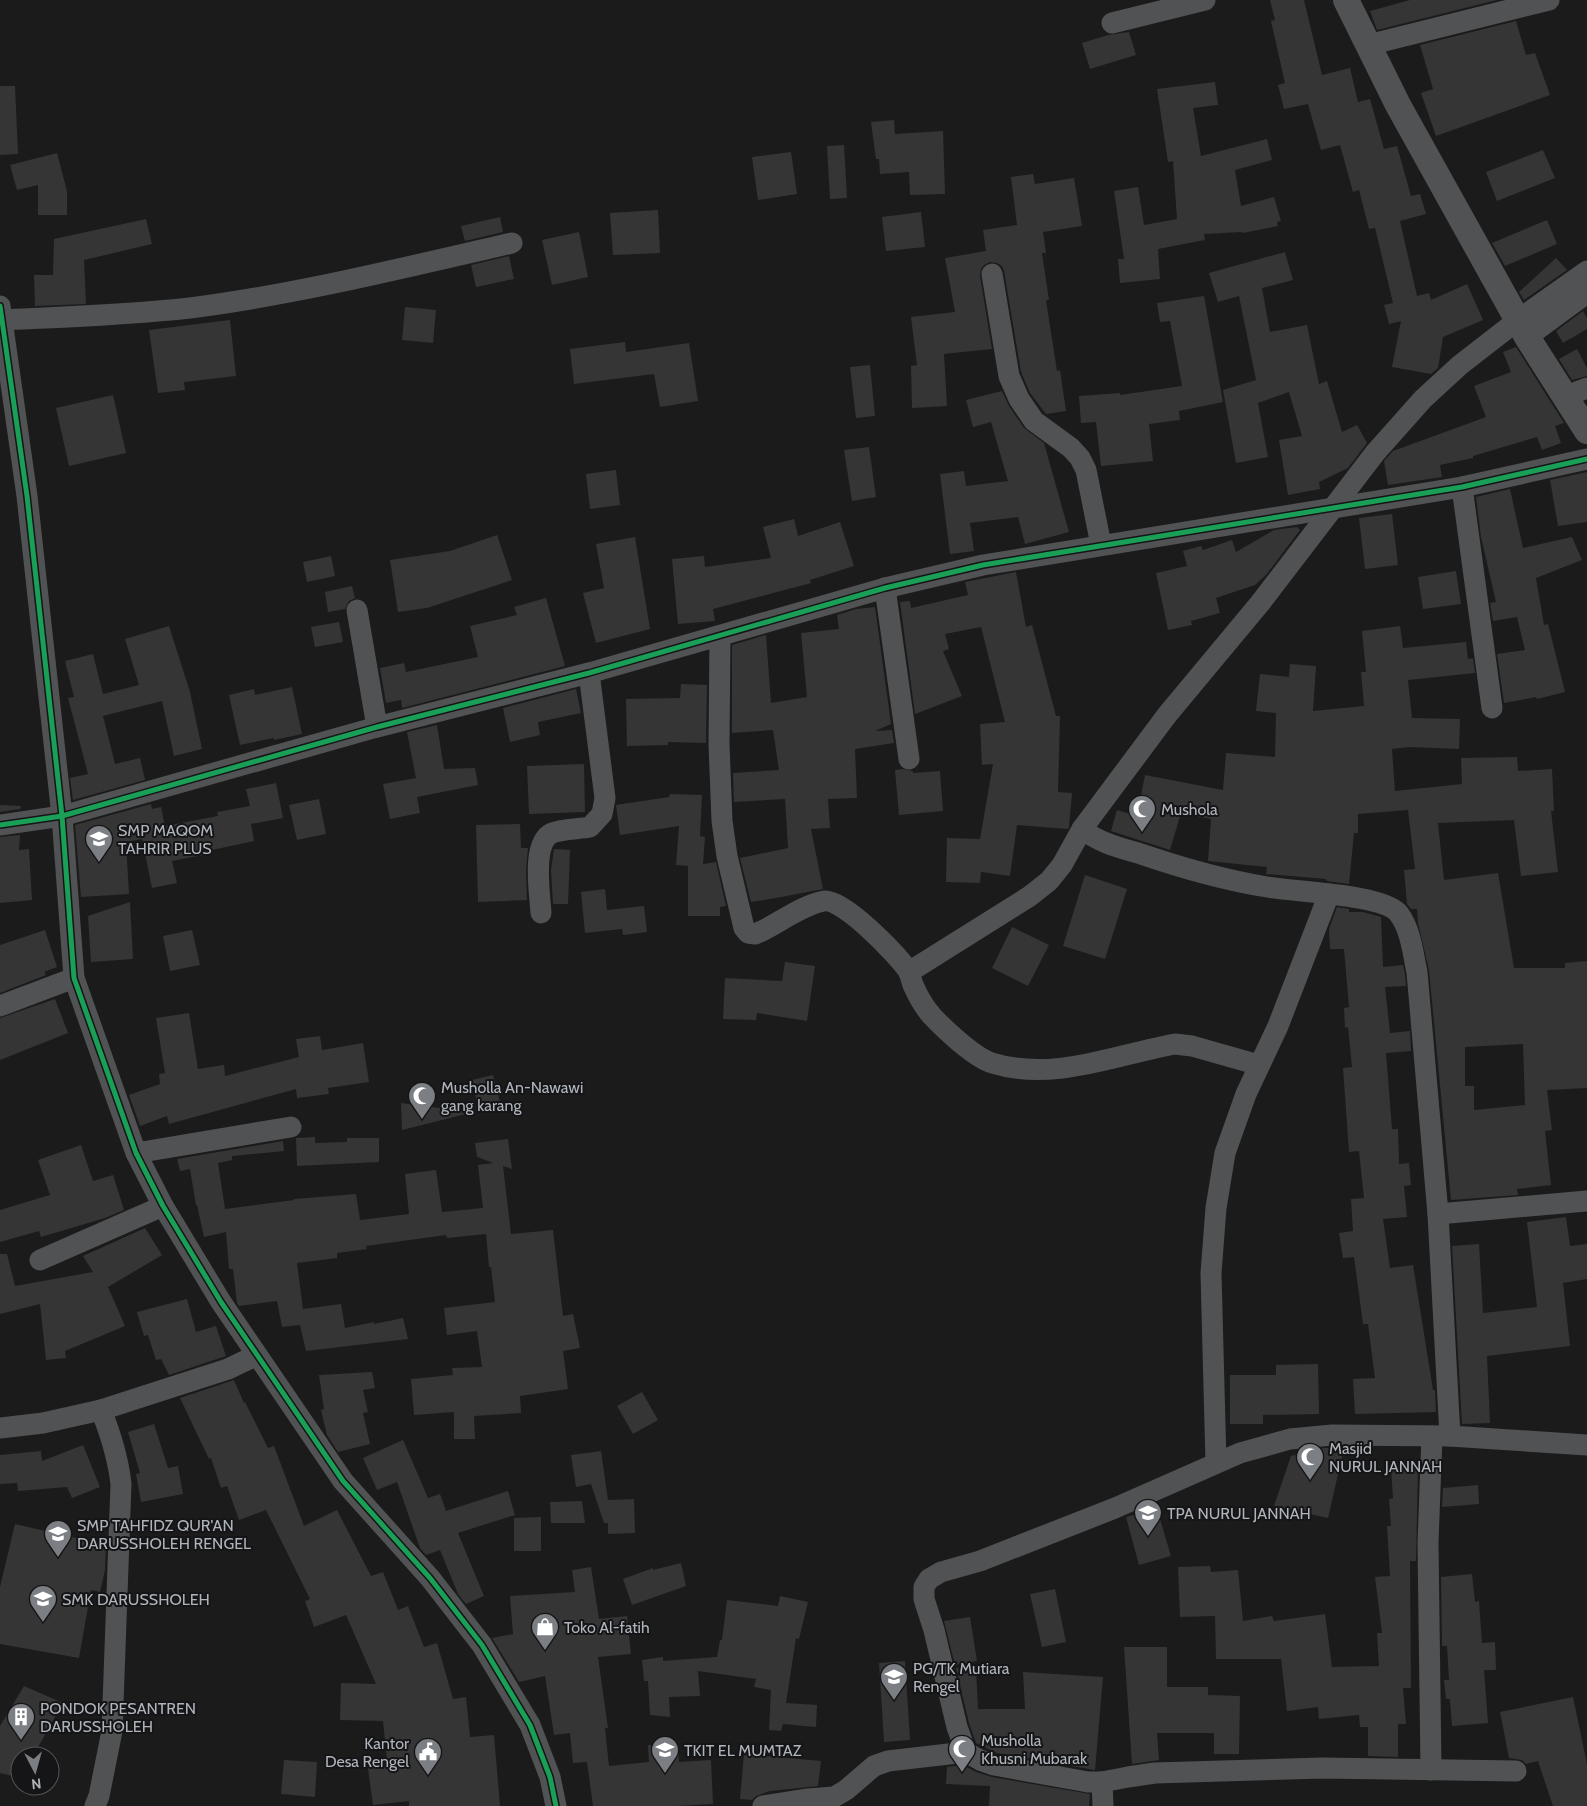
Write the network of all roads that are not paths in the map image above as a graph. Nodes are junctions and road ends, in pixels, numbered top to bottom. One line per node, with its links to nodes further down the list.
1 (1206, 0): 4 (street)
2 (1346, 0): 5 (street)
3 (1549, 0): 5 (street)
4 (1112, 23)
5 (1368, 45): 11 (street)
6 (512, 243): 10 (street)
7 (1587, 271): 11 (street)
8 (992, 274): 17 (street)
9 (1587, 293): 11 (street)
10 (1, 313): 25 (street)
11 (1522, 328): 12 (street); 16 (street)
12 (1576, 392): 13 (street)
13 (1587, 431)
14 (1587, 460): 15 (street)
15 (1462, 487): 16 (street); 22 (street)
16 (1338, 506): 17 (street); 27 (street)
17 (1102, 545): 18 (street)
18 (885, 588): 20 (street); 24 (street)
19 (357, 610): 23 (street)
20 (720, 636): 21 (street); 31 (street)
21 (589, 673): 23 (street); 29 (street)
22 (1492, 708)
23 (377, 727): 25 (street)
24 (909, 759)
25 (62, 816): 26 (street); 30 (street)
26 (0, 825)
27 (1090, 834): 28 (street); 31 (street)
28 (1329, 894): 33 (street); 38 (street)
29 (541, 913)
30 (74, 978): 32 (street); 35 (street)
31 (912, 979): 33 (street)
32 (0, 1006)
33 (1259, 1066): 45 (street)
34 (291, 1127): 35 (street)
35 (136, 1153): 37 (street)
36 (1587, 1201): 38 (street)
37 (163, 1206): 39 (street); 40 (street)
38 (1438, 1214): 43 (street)
39 (40, 1260)
40 (257, 1355): 41 (street); 51 (street)
41 (101, 1410): 42 (street); 50 (street)
42 (0, 1428)
43 (1440, 1436): 44 (street); 45 (street); 47 (street)
44 (1587, 1445)
45 (1216, 1463): 46 (street)
46 (966, 1752): 49 (street); 52 (street)
47 (1431, 1770): 48 (street); 49 (street)
48 (1516, 1771)
49 (1102, 1782): 53 (street)
50 (95, 1806)
51 (556, 1806)
52 (763, 1806)
53 (1103, 1806)

